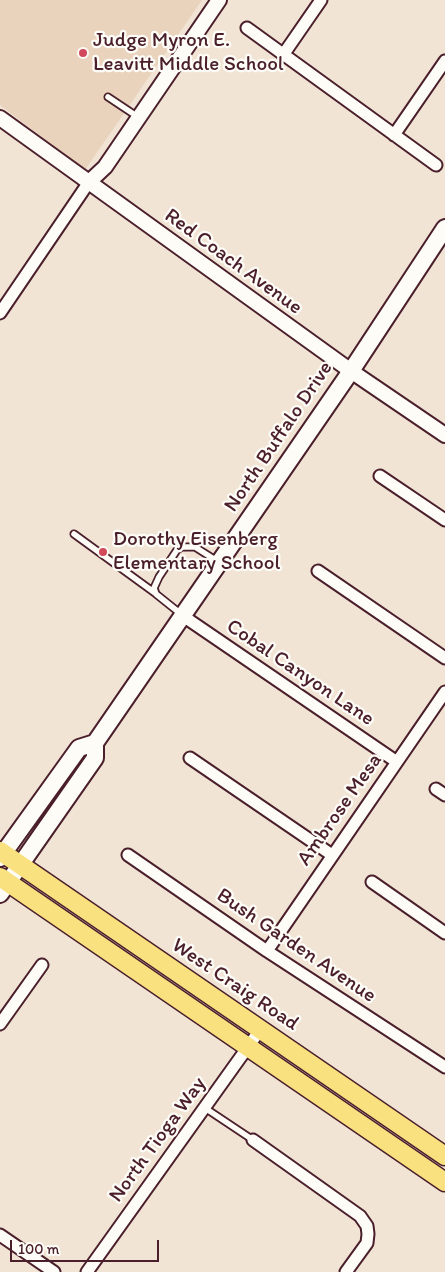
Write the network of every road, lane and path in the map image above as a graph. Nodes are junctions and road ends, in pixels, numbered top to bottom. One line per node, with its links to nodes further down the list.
1 (210, 0): 8 (street)
2 (219, 0): 8 (street)
3 (321, 0): 5 (street)
4 (247, 28): 5 (street)
5 (283, 55): 10 (street)
6 (445, 61): 10 (street)
7 (108, 97): 8 (lane)
8 (136, 116): 12 (street)
9 (0, 118): 12 (street, Red Coach Avenue)
10 (394, 135): 11 (street)
11 (436, 165)
12 (89, 182): 14 (street); 15 (street, Red Coach Avenue)
13 (445, 228): 15 (main road, North Buffalo Drive)
14 (0, 313)
15 (351, 371): 16 (street, Red Coach Avenue); 20 (main road, North Buffalo Drive)
16 (445, 435)
17 (380, 476): 18 (street)
18 (445, 520)
19 (74, 534): 22 (lane)
20 (220, 562): 22 (lane); 23 (main road, North Buffalo Drive)
21 (318, 571): 24 (street)
22 (156, 593): 23 (lane)
23 (183, 616): 26 (main road, North Buffalo Drive); 28 (street, Cobal Canyon Lane)
24 (445, 658)
25 (445, 692): 28 (street, Ambrose Mesa)
26 (95, 743): 29 (main road, North Buffalo Drive); 32 (main road, North Buffalo Drive)
27 (190, 758): 31 (street)
28 (397, 762): 31 (street, Ambrose Mesa)
29 (1, 854): 32 (main road, West Craig Road)
30 (128, 855): 36 (street, Bush Garden Avenue)
31 (332, 855): 36 (street, Ambrose Mesa)
32 (21, 866): 34 (main road, North Buffalo Drive); 39 (main road, West Craig Road)
33 (372, 882): 35 (street)
34 (3, 884): 40 (main road, West Craig Road)
35 (445, 933)
36 (267, 951): 41 (street, Bush Garden Avenue)
37 (42, 965): 38 (street)
38 (0, 1024)
39 (260, 1030): 40 (street, North Tioga Way); 44 (main road, West Craig Road)
40 (248, 1047): 42 (street, North Tioga Way); 45 (main road, West Craig Road)
41 (445, 1067)
42 (205, 1108): 43 (lane); 48 (street, North Tioga Way)
43 (252, 1140): 49 (street)
44 (445, 1156)
45 (445, 1182)
46 (0, 1235): 47 (street)
47 (54, 1272)
48 (87, 1272)
49 (346, 1272)

